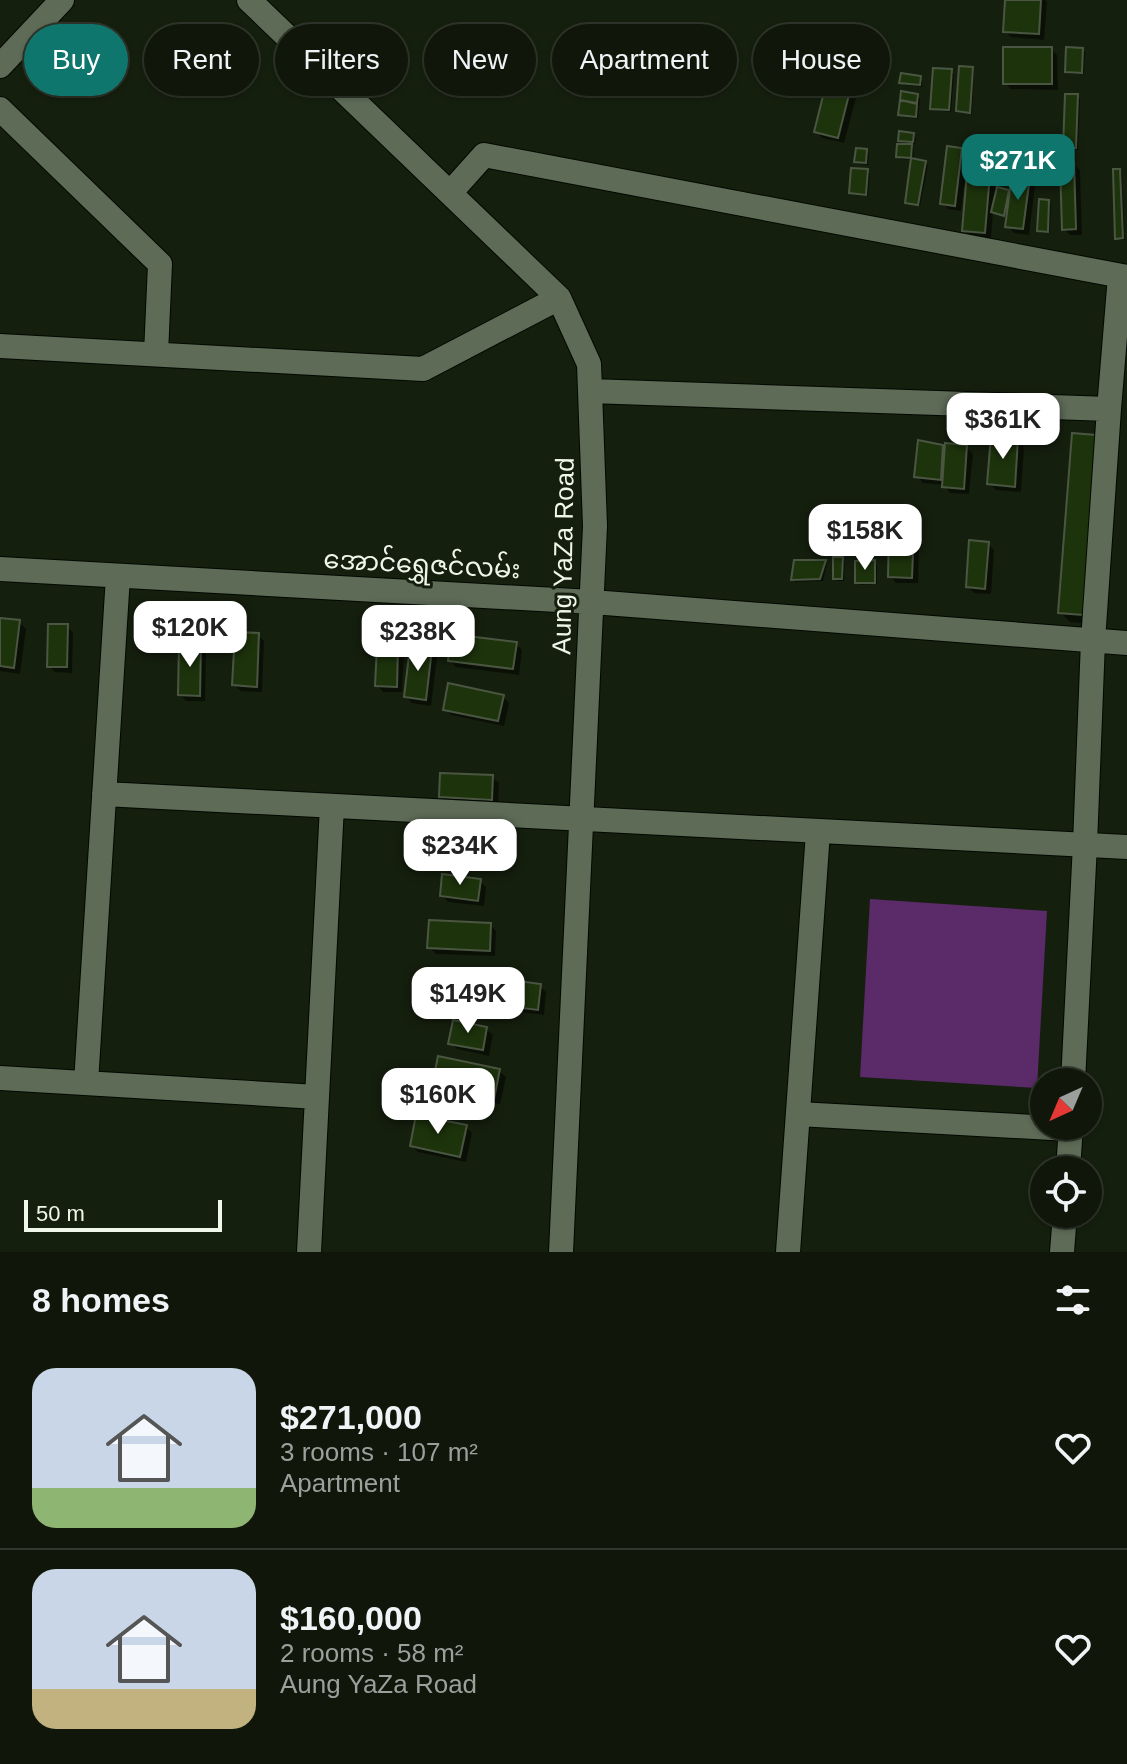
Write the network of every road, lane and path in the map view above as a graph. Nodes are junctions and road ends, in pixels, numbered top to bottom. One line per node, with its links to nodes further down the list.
1 (62, 0): 3 (street)
2 (249, 0): 5 (street, Aung YaZa Road)
3 (0, 66)
4 (0, 109): 9 (street)
5 (450, 193): 6 (street); 7 (street, Aung YaZa Road)
6 (1124, 277): 11 (street)
7 (559, 298): 9 (street); 10 (street, Aung YaZa Road)
8 (0, 346): 9 (street)
9 (156, 354)
10 (590, 391): 11 (street); 14 (street, Aung YaZa Road)
11 (1109, 409): 15 (street)
12 (0, 569): 13 (street, အောင်ရွှေဇင်လမ်း)
13 (118, 576): 14 (street, အောင်ရွှေဇင်လမ်း); 17 (street)
14 (592, 602): 15 (street, အောင်ရွှေဇင်လမ်း); 19 (street, Aung YaZa Road)
15 (1093, 641): 16 (street, အောင်ရွှေဇင်လမ်း); 21 (street)
16 (1127, 643)
17 (104, 794): 18 (street); 25 (street)
18 (332, 806): 19 (street); 26 (street)
19 (582, 819): 20 (street); 31 (street, Aung YaZa Road)
20 (818, 832): 21 (street); 27 (street)
21 (1085, 844): 22 (street); 23 (street)
22 (1127, 847)
23 (1074, 1068)
24 (0, 1078): 25 (street)
25 (86, 1083): 26 (street)
26 (317, 1097): 30 (street)
27 (798, 1114): 28 (street); 32 (street)
28 (1030, 1126)
29 (1064, 1228): 33 (street)
30 (309, 1252)
31 (561, 1252)
32 (788, 1252)
33 (1062, 1252)

